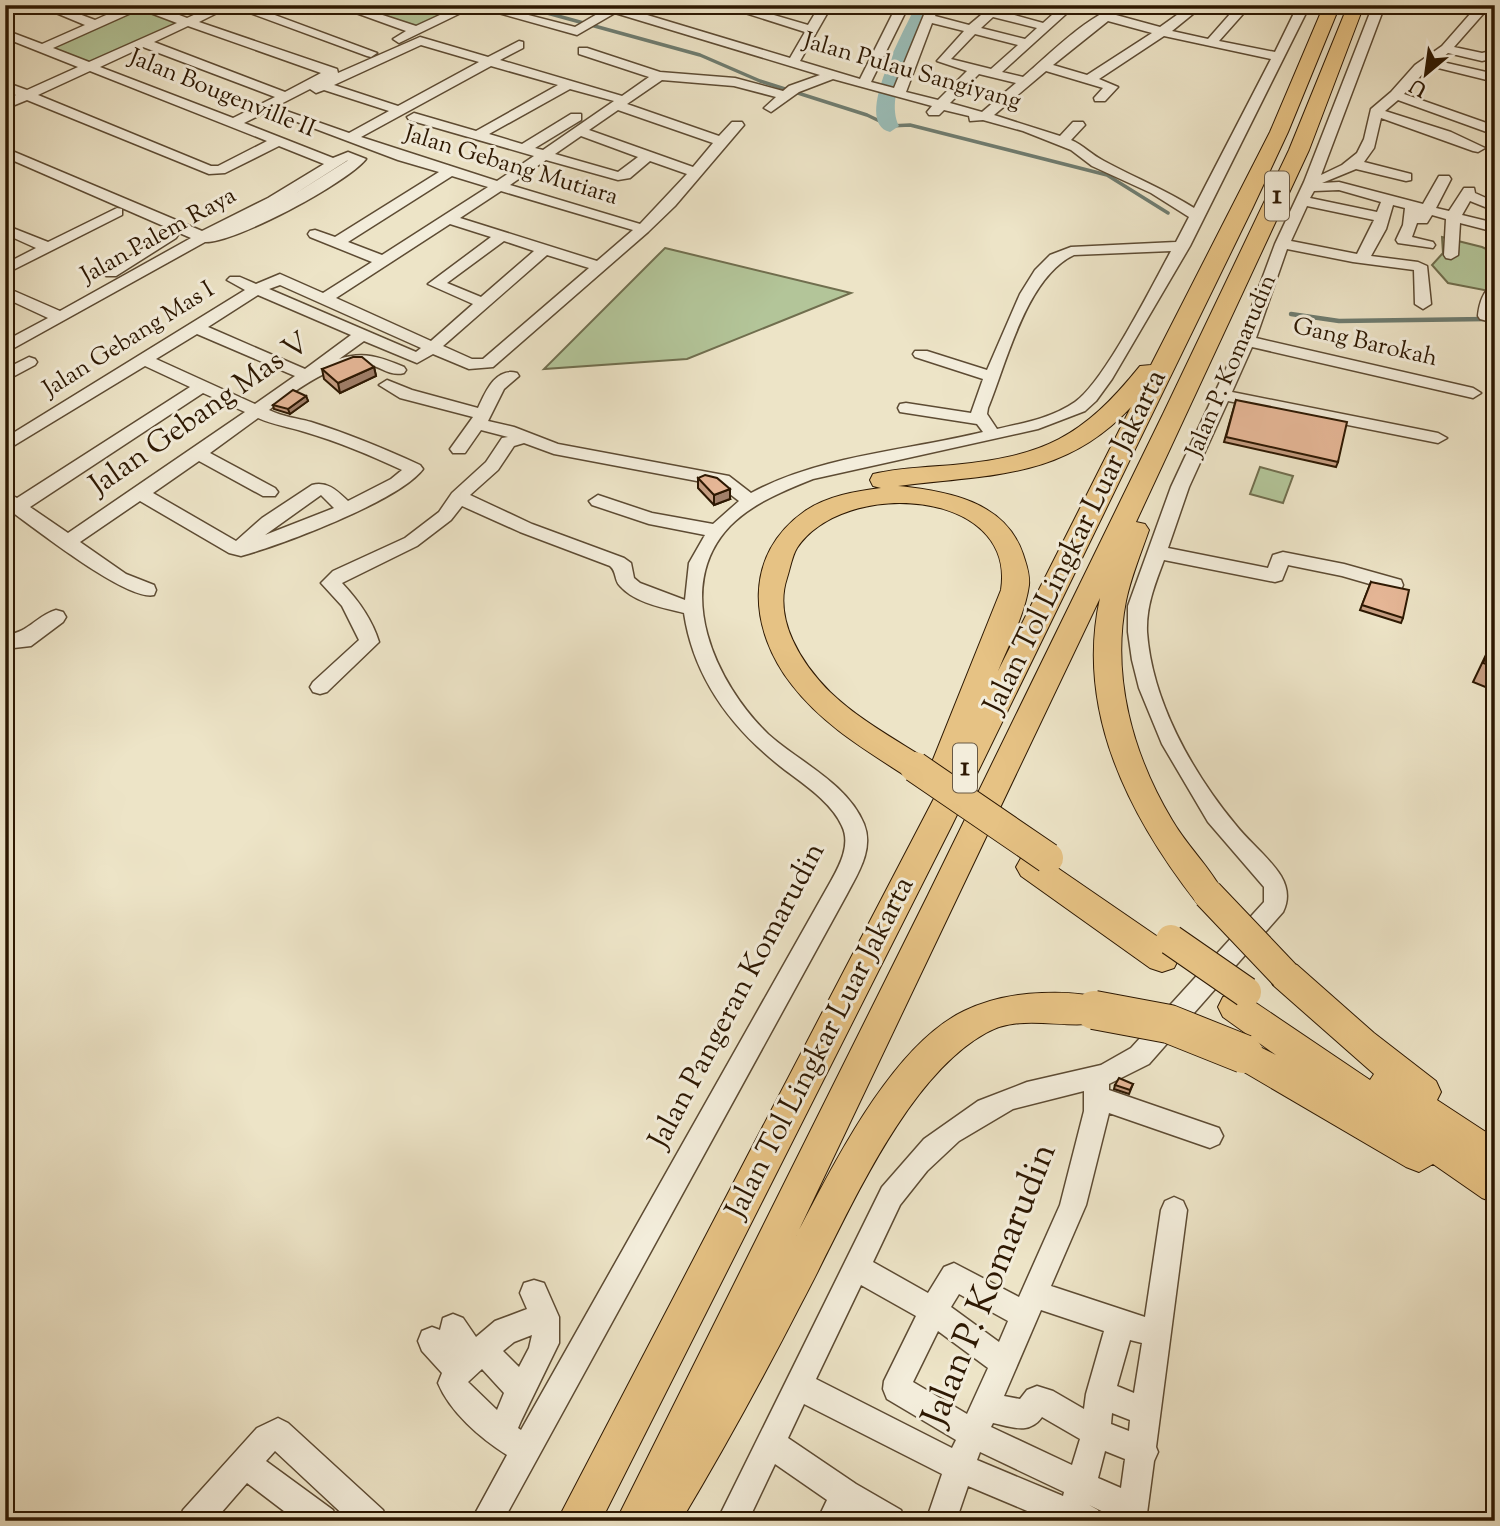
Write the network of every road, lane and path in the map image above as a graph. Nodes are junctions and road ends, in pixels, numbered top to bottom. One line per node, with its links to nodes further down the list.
1 (43, 5): 27 (street)
2 (139, 5): 26 (street); 27 (street)
3 (226, 5): 26 (street)
4 (236, 5): 40 (street)
5 (340, 5): 30 (street)
6 (600, 5): 19 (street, Jalan Pulau Sangiyang)
7 (726, 5): 31 (street)
8 (824, 5): 31 (street)
9 (903, 5): 60 (street)
10 (934, 5): 25 (street)
11 (1070, 5): 28 (street)
12 (1077, 5): 24 (street)
13 (1164, 5): 20 (street)
14 (1245, 5): 36 (street)
15 (1356, 5): 158 (highway, Jalan Tol Lingkar Luar Jakarta / 1)
16 (1379, 5): 100 (street)
17 (1309, 6): 42 (street, Jalan Pangeran Komarudin); 137 (highway, Jalan Tol Lingkar Luar Jakarta / 1)
18 (461, 7): 30 (street)
19 (617, 7): 23 (street); 45 (street, Jalan Pulau Sangiyang)
20 (1195, 8): 32 (street)
21 (996, 9): 28 (street); 29 (street)
22 (1487, 9): 38 (street)
23 (501, 12)
24 (1114, 12): 32 (street); 48 (street)
25 (928, 18): 29 (street); 62 (street)
26 (189, 22): 34 (street); 50 (street)
27 (96, 25): 37 (street)
28 (1045, 27): 35 (street)
29 (973, 28): 35 (street); 49 (street)
30 (415, 30): 40 (street)
31 (812, 30): 45 (street)
32 (1161, 32): 36 (street); 55 (street)
33 (5, 34): 37 (street, Jalan Bougenville II)
34 (144, 43): 47 (street); 65 (street)
35 (1026, 43): 51 (street)
36 (1210, 44): 42 (street)
37 (43, 48): 47 (street, Jalan Bougenville II)
38 (1446, 49): 41 (street); 44 (street)
39 (583, 51): 53 (street)
40 (371, 53): 50 (street)
41 (1495, 54)
42 (1279, 57): 105 (street, Jalan Pangeran Komarudin)
43 (488, 62): 46 (street); 46 (street); 57 (street); 72 (street)
44 (1427, 62): 54 (street); 64 (street)
45 (793, 63): 52 (street, Jalan Pulau Sangiyang)
46 (508, 66): 58 (street); 75 (street)
47 (92, 67): 63 (street); 76 (street, Jalan Bougenville II)
48 (1046, 67): 55 (street); 56 (street)
49 (976, 69): 51 (street); 71 (street)
50 (332, 73): 65 (street)
51 (994, 73): 56 (street)
52 (831, 75): 60 (street, Jalan Pulau Sangiyang); 61 (street)
53 (659, 76): 61 (street); 67 (street)
54 (1495, 78)
55 (1090, 79): 66 (street)
56 (1027, 82): 74 (street)
57 (323, 85): 72 (street); 82 (street, Jalan Gebang Mutiara)
58 (567, 85): 67 (street); 81 (street)
59 (5, 86): 63 (street)
60 (869, 86): 62 (street, Jalan Pulau Sangiyang)
61 (788, 93): 70 (street)
62 (897, 93): 71 (street, Jalan Pulau Sangiyang)
63 (28, 95): 68 (street); 83 (street)
64 (1396, 95): 73 (street); 80 (street)
65 (285, 96): 76 (street)
66 (1100, 98)
67 (617, 101): 79 (street); 84 (street); 88 (street)
68 (5, 105)
69 (910, 107): 71 (street)
70 (771, 108)
71 (938, 108): 74 (street, Jalan Pulau Sangiyang)
72 (400, 111): 82 (street)
73 (1376, 112): 87 (street); 94 (street)
74 (986, 115): 85 (street, Jalan Pulau Sangiyang)
75 (414, 117): 81 (street); 86 (street)
76 (232, 124): 83 (street, Jalan Bougenville II)
77 (737, 125): 84 (street)
78 (1078, 125): 85 (street)
79 (579, 131): 90 (street); 91 (street)
80 (1495, 131)
81 (478, 135): 88 (street)
82 (350, 138): 86 (street, Jalan Gebang Mutiara)
83 (278, 141): 92 (street, Jalan Bougenville II)
84 (721, 141): 96 (street)
85 (1062, 141): 105 (street, Jalan Pulau Sangiyang)
86 (367, 144): 95 (street, Jalan Gebang Mutiara)
87 (1478, 148)
88 (524, 149): 90 (street)
89 (5, 152): 116 (street)
90 (543, 155): 91 (street); 99 (street)
91 (647, 156): 96 (street)
92 (335, 163): 116 (street, Jalan Palem Raya); 116 (street, Jalan Bougenville II)
93 (5, 164): 104 (street)
94 (1353, 164): 97 (street); 100 (street)
95 (449, 172): 99 (street, Jalan Gebang Mutiara); 117 (street)
96 (695, 172): 112 (street)
97 (1406, 177)
98 (1444, 179): 102 (street)
99 (499, 186): 107 (street); 112 (street, Jalan Gebang Mutiara)
100 (1307, 190): 101 (street); 108 (street); 118 (street, Jalan P. Komarudin)
101 (1388, 198): 102 (street); 108 (street)
102 (1419, 207): 106 (street); 109 (street)
103 (1495, 207): 106 (street)
104 (117, 212): 114 (street); 120 (street)
105 (1197, 217): 119 (street, Jalan Pangeran Komarudin)
106 (1453, 217): 110 (street); 122 (street)
107 (449, 219): 115 (street); 124 (street)
108 (1380, 224): 123 (street)
109 (1415, 226): 109 (street)
110 (1494, 227)
111 (5, 229): 120 (street)
112 (643, 229): 125 (street)
113 (315, 234): 117 (street)
114 (171, 235): 116 (street); 134 (street)
115 (501, 236): 121 (street); 132 (street)
116 (197, 241): 135 (street, Jalan Palem Raya)
117 (337, 242): 124 (street)
118 (1282, 244): 123 (street); 141 (street, Jalan P. Komarudin)
119 (1184, 245): 151 (street); 160 (street, Jalan Pangeran Komarudin)
120 (49, 248): 126 (street)
121 (544, 250): 125 (street); 132 (street)
122 (1451, 255)
123 (1362, 258): 133 (street)
124 (383, 261): 131 (street)
125 (601, 267): 142 (street)
126 (5, 270)
127 (235, 280): 128 (street, Jalan Gebang Mas I)
128 (259, 288): 131 (street); 138 (street, Jalan Gebang Mas I); 140 (street)
129 (1495, 290): 136 (street)
130 (5, 292): 134 (street)
131 (326, 298): 142 (street)
132 (483, 303): 142 (street)
133 (1423, 304)
134 (44, 310): 135 (street); 139 (street)
135 (60, 317): 143 (street, Jalan Palem Raya)
136 (1495, 317)
137 (1186, 318): 183 (highway); 184 (highway, Jalan Tol Lingkar Luar Jakarta / 1)
138 (195, 327): 145 (street, Jalan Gebang Mas I); 148 (street)
139 (5, 331)
140 (363, 334): 142 (street); 148 (street, Jalan Gebang Mas V)
141 (1247, 341): 154 (street, Gang Barokah); 155 (street, Jalan P. Komarudin)
142 (433, 347)
143 (5, 348)
144 (921, 354): 151 (street)
145 (145, 360): 153 (street); 163 (street, Jalan Gebang Mas I)
146 (29, 362): 149 (street)
147 (398, 370): 148 (street)
148 (306, 375): 157 (street, Jalan Gebang Mas V)
149 (5, 376)
150 (511, 376): 159 (street)
151 (993, 377): 160 (street)
152 (387, 385): 159 (street)
153 (201, 387): 157 (street); 170 (street)
154 (1473, 393)
155 (1223, 395): 162 (street); 176 (street, Jalan P. Komarudin)
156 (906, 408): 160 (street)
157 (258, 411): 165 (street, Jalan Gebang Mas V); 172 (street)
158 (1175, 414): 188 (highway, bridge); 221 (highway, Jalan Tol Lingkar Luar Jakarta / 1)
159 (481, 419): 161 (street); 164 (street)
160 (987, 427): 171 (street, Jalan Pangeran Komarudin)
161 (525, 438): 168 (street); 171 (street)
162 (1438, 438)
163 (5, 446)
164 (459, 449)
165 (198, 454): 166 (street, Jalan Gebang Mas V); 167 (street)
166 (138, 492): 174 (street, Jalan Gebang Mas V); 175 (street)
167 (269, 492)
168 (458, 497): 179 (street); 182 (street)
169 (598, 501): 173 (street)
170 (12, 502): 174 (street)
171 (750, 502): 173 (street, Jalan Pangeran Komarudin)
172 (345, 509): 175 (street); 175 (street)
173 (717, 531): 179 (street, Jalan Pangeran Komarudin)
174 (69, 541): 178 (street)
175 (236, 549)
176 (1156, 552): 177 (street); 186 (street, Jalan P. Komarudin)
177 (1394, 585)
178 (147, 590)
179 (693, 609): 209 (street, Jalan Pangeran Komarudin)
180 (56, 617): 181 (street)
181 (5, 642)
182 (320, 687)
183 (908, 772): 184 (highway); 185 (highway)
184 (867, 961): 220 (highway, Jalan Tol Lingkar Luar Jakarta / 1)
185 (1240, 1000): 189 (highway); 190 (highway)
186 (1097, 1087): 187 (street); 193 (street); 194 (street, Jalan P. Komarudin)
187 (1210, 1136)
188 (1495, 1151)
189 (1495, 1158)
190 (1495, 1186)
191 (1495, 1200): 222 (highway, bridge)
192 (1174, 1210): 198 (street)
193 (855, 1266): 195 (street); 201 (street)
194 (1028, 1305): 195 (street); 196 (street); 200 (street, Jalan P. Komarudin)
195 (933, 1311): 200 (street); 205 (street)
196 (1121, 1322): 198 (street); 203 (street)
197 (442, 1334): 199 (street)
198 (1155, 1334): 204 (street)
199 (472, 1359): 202 (street); 202 (street); 207 (street)
200 (1004, 1362): 205 (street, Jalan P. Komarudin)
201 (797, 1385): 208 (street); 212 (street)
202 (521, 1390): 207 (street)
203 (1101, 1394): 204 (street); 206 (street)
204 (1148, 1413): 210 (street)
205 (980, 1421): 206 (street); 212 (street, Jalan P. Komarudin); 214 (street)
206 (1096, 1432): 210 (street); 214 (street)
207 (501, 1434): 209 (street)
208 (769, 1442): 213 (street); 223 (street)
209 (526, 1450): 219 (street, Jalan Pangeran Komarudin)
210 (1143, 1452): 215 (street)
211 (245, 1463): 216 (street); 217 (street); 218 (street)
212 (959, 1467): 214 (street); 225 (street, Jalan P. Komarudin)
213 (838, 1508): 224 (street)
214 (1078, 1510): 215 (street)
215 (1132, 1515)
216 (194, 1521)
217 (322, 1521)
218 (372, 1521)
219 (486, 1521)
220 (578, 1521)
221 (637, 1521)
222 (657, 1521)
223 (732, 1521)
224 (890, 1521)
225 (941, 1521)

